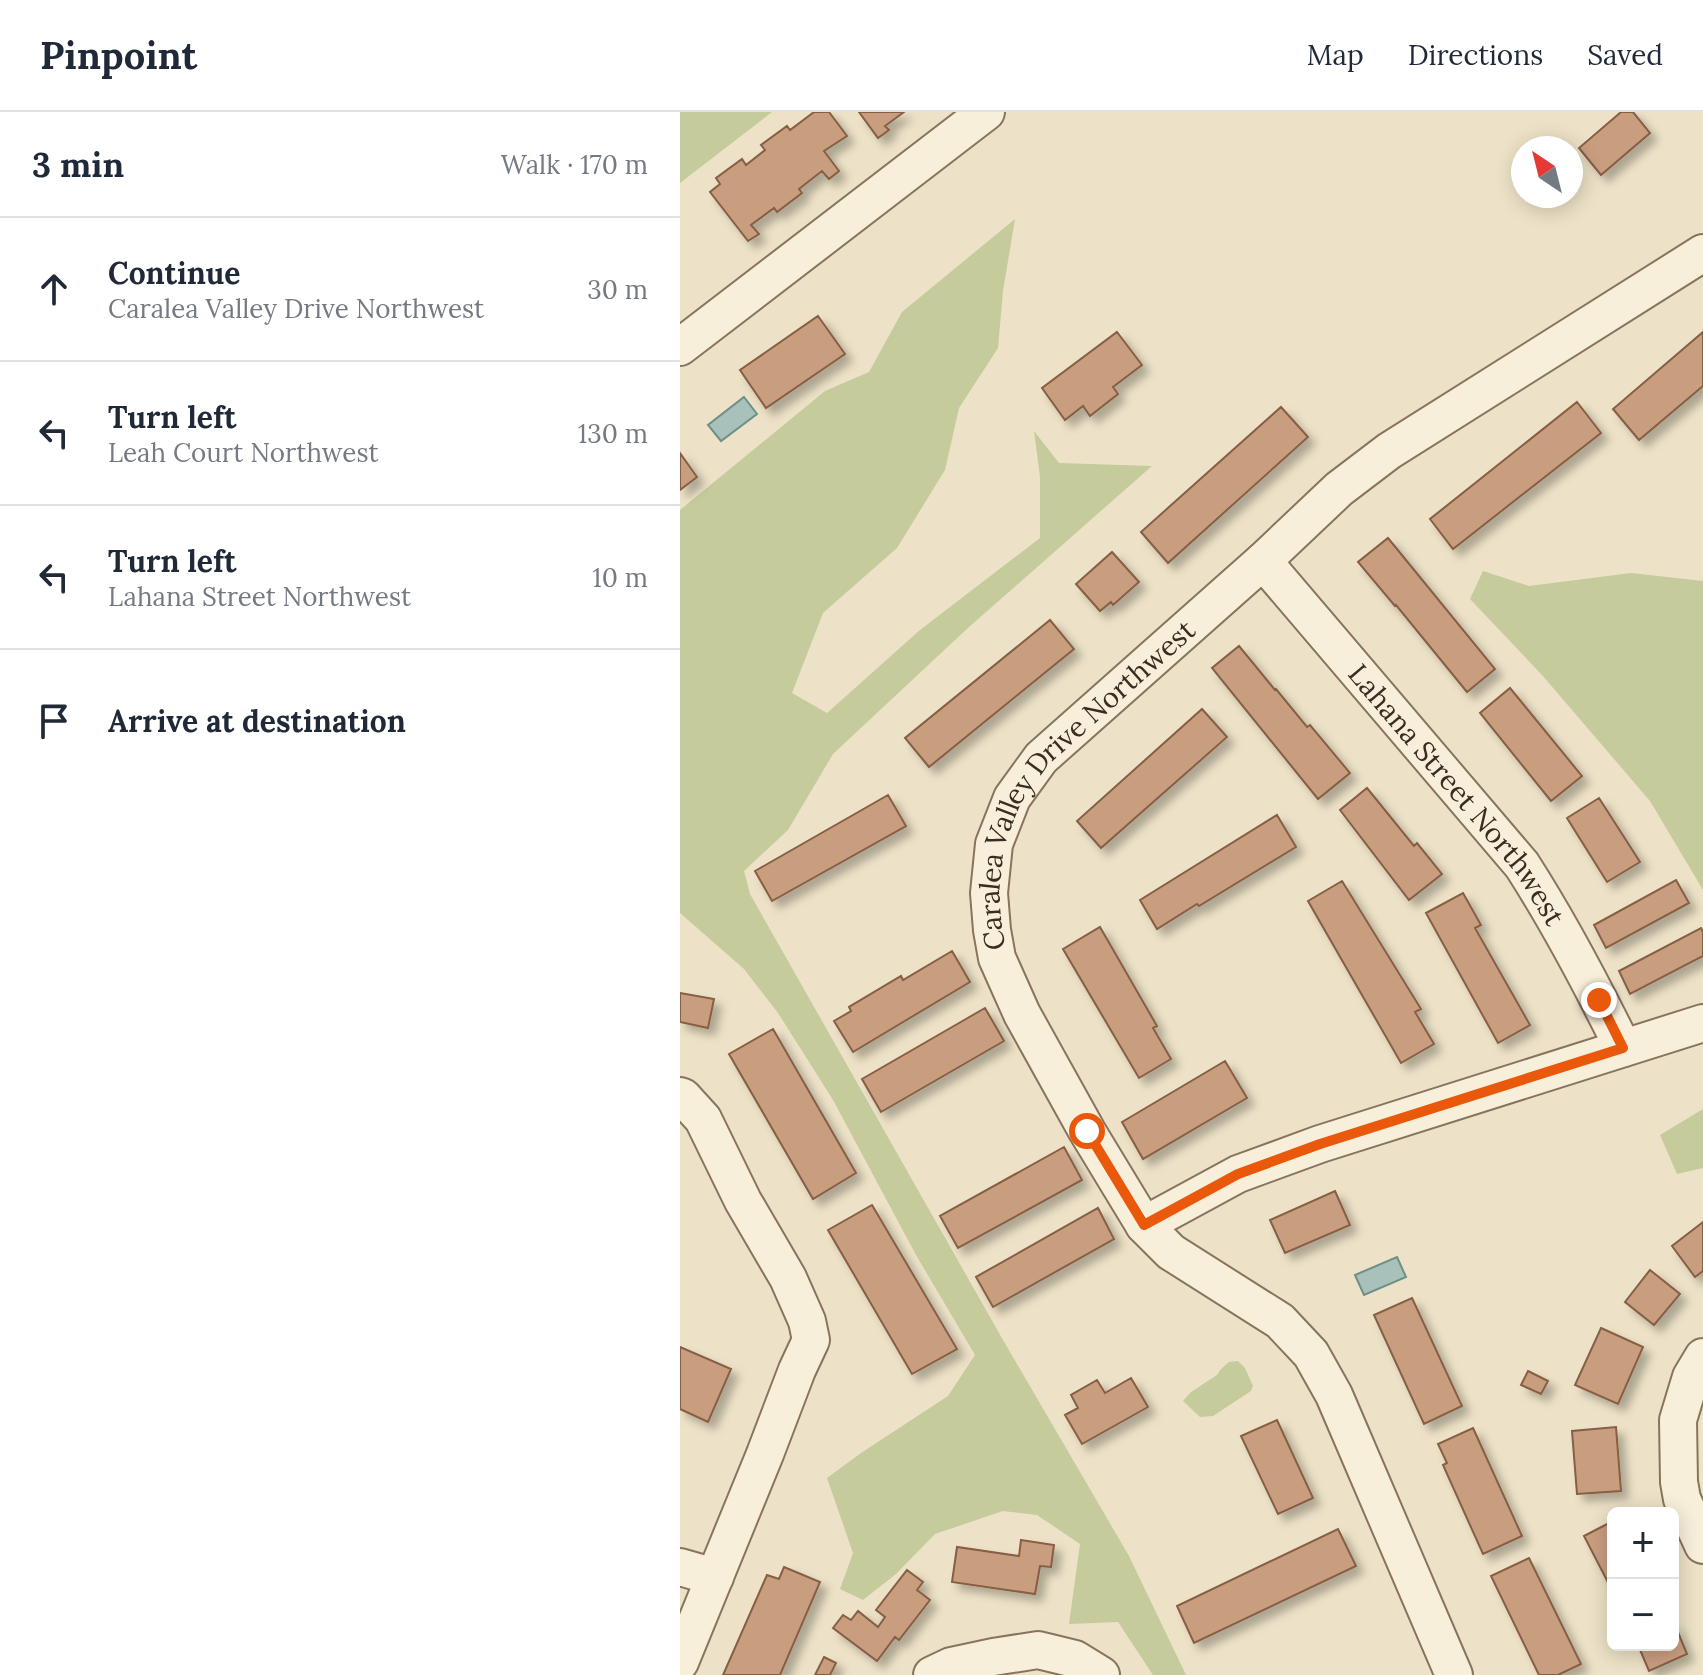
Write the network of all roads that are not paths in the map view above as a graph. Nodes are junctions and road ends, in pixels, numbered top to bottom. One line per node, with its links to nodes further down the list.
1 (986, 112): 3 (street)
2 (1703, 253): 4 (street, Caralea Valley Drive Northwest)
3 (680, 347)
4 (1263, 561): 6 (street, Lahana Street Northwest); 8 (street, Caralea Valley Drive Northwest)
5 (1703, 1023): 6 (street)
6 (1623, 1048): 8 (street)
7 (680, 1096): 12 (street)
8 (1144, 1225): 16 (street, Caralea Valley Drive Northwest)
9 (1703, 1357): 10 (street)
10 (1703, 1545)
11 (680, 1567): 12 (street)
12 (715, 1577): 13 (street)
13 (680, 1662)
14 (932, 1675): 15 (street)
15 (1101, 1675)
16 (1454, 1675)

